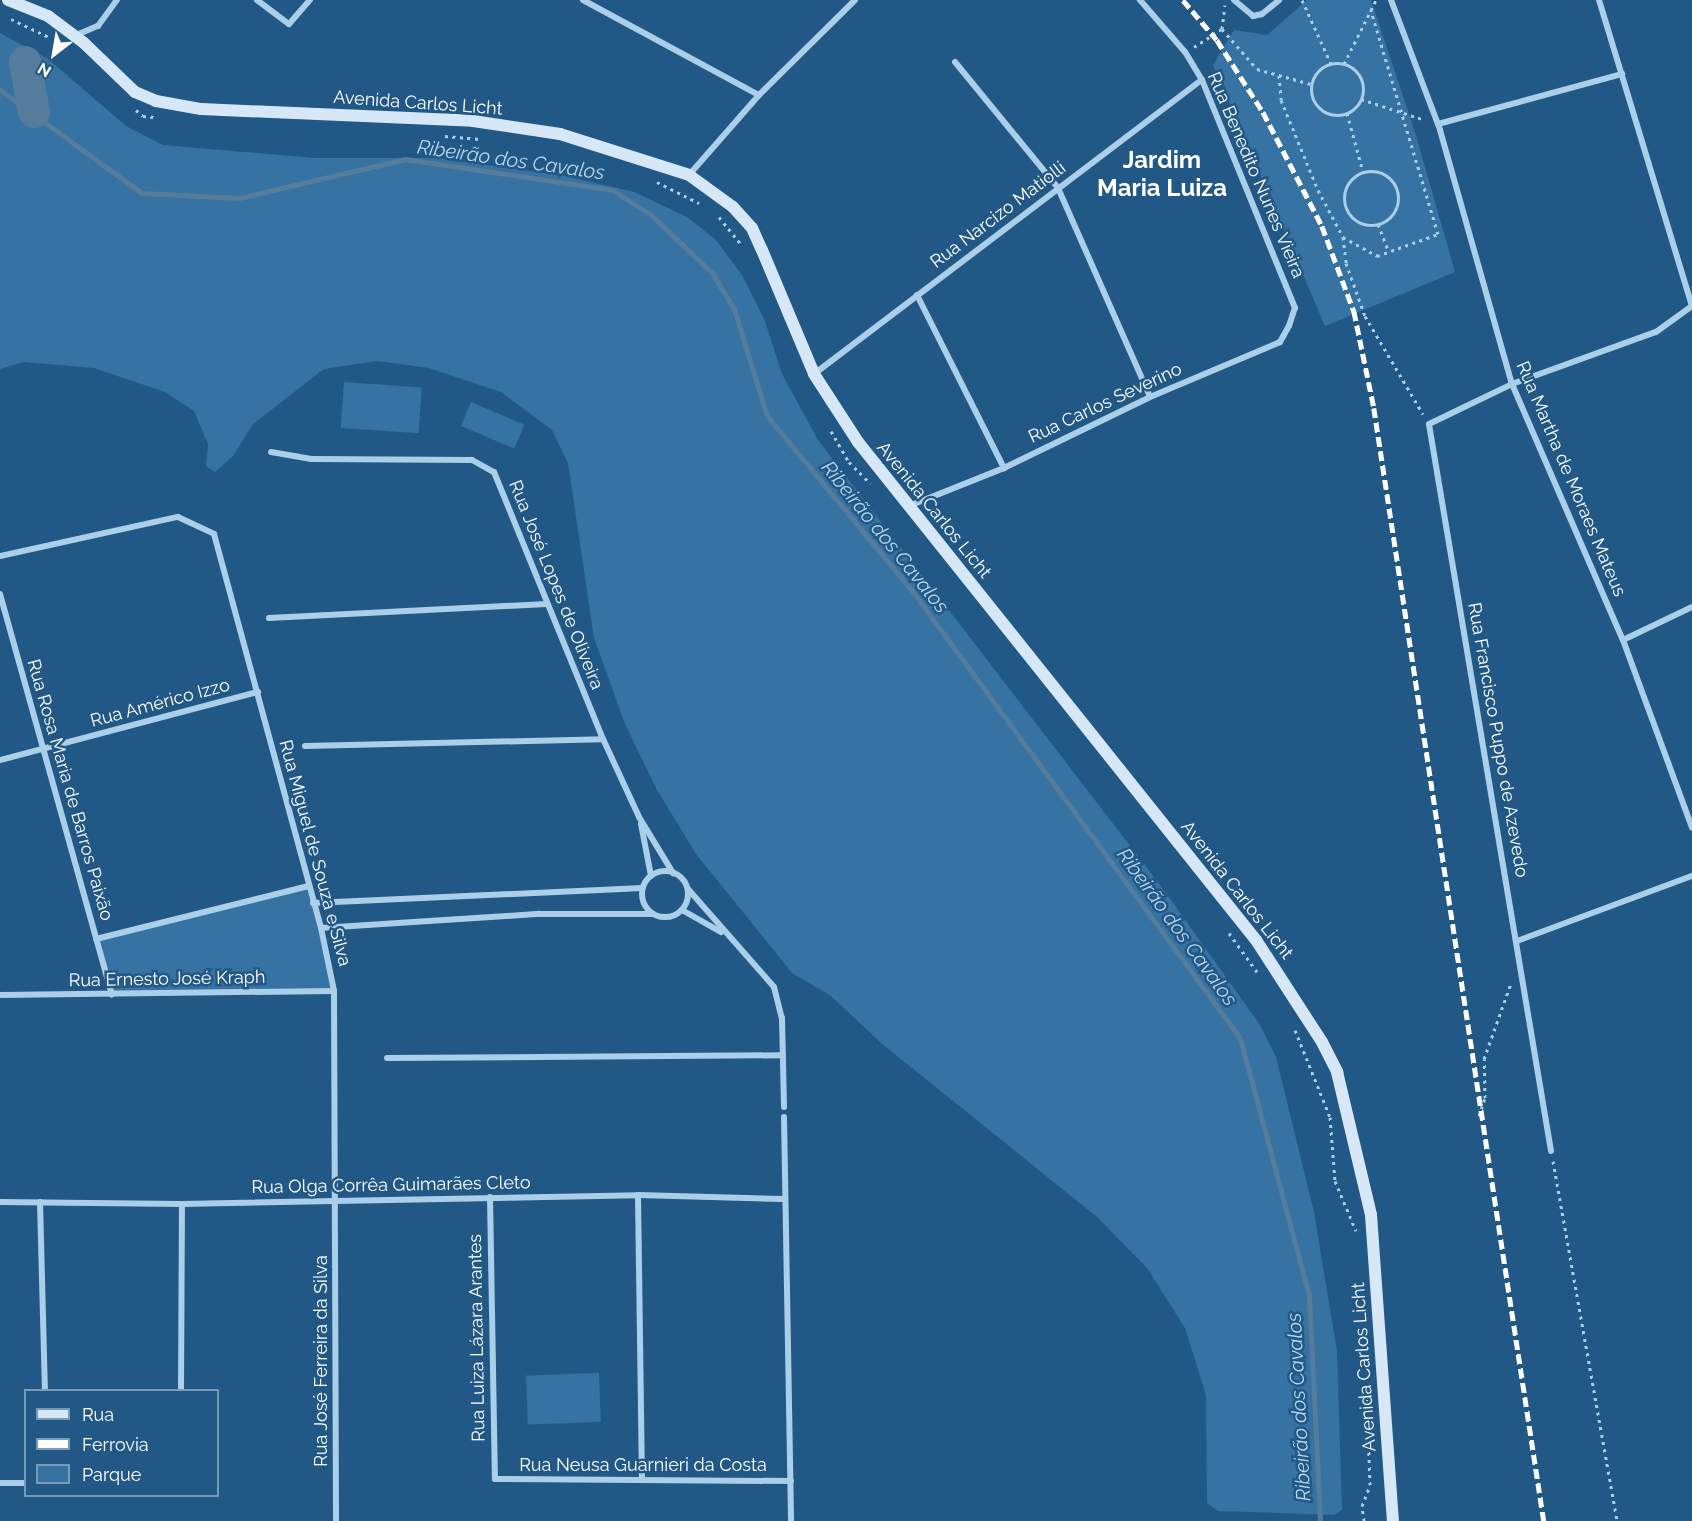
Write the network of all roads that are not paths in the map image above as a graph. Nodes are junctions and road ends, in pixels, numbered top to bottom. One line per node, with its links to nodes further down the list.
1 (8, 0): 12 (main road, Avenida Carlos Licht)
2 (117, 0): 12 (street)
3 (257, 0): 4 (street)
4 (310, 0)
5 (583, 0): 16 (street)
6 (855, 0): 16 (street)
7 (1140, 0): 15 (street, Rua Benedito Nunes Vieira)
8 (1234, 0): 9 (street)
9 (1279, 0)
10 (1391, 0): 17 (street, Rua Martha de Moraes Mateus)
11 (1599, 0): 14 (street)
12 (74, 36): 18 (main road, Avenida Carlos Licht)
13 (955, 62): 19 (street)
14 (1622, 74): 17 (street); 21 (street)
15 (1202, 80): 19 (street, Rua Narcizo Matiolli); 22 (street, Rua Benedito Nunes Vieira)
16 (759, 95): 18 (street)
17 (1438, 124): 24 (street, Rua Martha de Moraes Mateus)
18 (689, 175): 23 (main road, Avenida Carlos Licht)
19 (1058, 188): 20 (street, Rua Narcizo Matiolli); 25 (street)
20 (917, 295): 23 (street, Rua Narcizo Matiolli); 27 (street)
21 (1692, 306): 24 (street)
22 (1295, 308): 25 (street, Rua Carlos Severino)
23 (814, 374): 28 (main road, Avenida Carlos Licht)
24 (1512, 384): 34 (street, Rua Martha de Moraes Mateus); 54 (street, Rua Francisco Puppo de Azevedo)
25 (1150, 397): 27 (street, Rua Carlos Severino)
26 (271, 452): 31 (street, Rua José Lopes de Oliveira)
27 (1004, 468): 28 (street, Rua Carlos Severino)
28 (908, 507): 79 (main road, Avenida Carlos Licht)
29 (0, 556): 35 (street, Rua Miguel de Souza e Silva)
30 (0, 594): 38 (street, Rua Rosa Maria de Barros Paixão)
31 (547, 603): 33 (street); 36 (street, Rua José Lopes de Oliveira)
32 (1692, 607): 34 (street)
33 (269, 618)
34 (1623, 640): 41 (street, Rua Martha de Moraes Mateus)
35 (258, 692): 38 (street, Rua Américo Izzo); 45 (street, Rua Miguel de Souza e Silva)
36 (603, 739): 37 (street); 40 (street, Rua José Lopes de Oliveira)
37 (305, 746)
38 (42, 749): 39 (street, Rua Américo Izzo); 53 (street, Rua Rosa Maria de Barros Paixão)
39 (0, 760)
40 (639, 817): 42 (street, Rua José Lopes de Oliveira); 43 (street, Rua José Lopes de Oliveira)
41 (1692, 828)
42 (673, 873): 43 (street); 47 (street)
43 (651, 876): 46 (street)
44 (1692, 876): 54 (street)
45 (308, 886): 48 (street, Rua Miguel de Souza e Silva); 53 (street)
46 (643, 888): 48 (street); 50 (street)
47 (687, 890): 49 (street); 52 (street)
48 (313, 903): 51 (street, Rua Miguel de Souza e Silva)
49 (682, 910): 50 (street); 52 (street)
50 (653, 914): 51 (street)
51 (321, 928): 55 (street, Rua Miguel de Souza e Silva)
52 (724, 934): 58 (street)
53 (96, 939): 57 (street, Rua Rosa Maria de Barros Paixão)
54 (1517, 941): 62 (street, Rua Francisco Puppo de Azevedo)
55 (334, 991): 57 (street, Rua Ernesto José Kraph); 68 (street, Rua Miguel de Souza e Silva)
56 (0, 995): 57 (street, Rua Ernesto José Kraph)
57 (112, 995)
58 (783, 1055): 59 (street); 60 (street)
59 (387, 1058)
60 (784, 1107)
61 (784, 1117): 65 (street)
62 (1551, 1151)
63 (638, 1195): 64 (street, Rua Olga Corrêa Guimarães Cleto); 65 (street, Rua Olga Corrêa Guimarães Cleto); 73 (street)
64 (490, 1197): 68 (street, Rua Olga Corrêa Guimarães Cleto); 72 (street, Rua Luiza Lázara Arantes)
65 (783, 1199): 74 (street)
66 (0, 1202): 67 (street, Rua Olga Corrêa Guimarães Cleto)
67 (40, 1202): 69 (street, Rua Olga Corrêa Guimarães Cleto); 70 (street)
68 (336, 1202): 69 (street, Rua Olga Corrêa Guimarães Cleto); 77 (street, Rua José Ferreira da Silva)
69 (182, 1204): 71 (street)
70 (45, 1389)
71 (181, 1389)
72 (495, 1479): 73 (street, Rua Neusa Guarnieri da Costa)
73 (642, 1480): 74 (street, Rua Neusa Guarnieri da Costa)
74 (791, 1481): 78 (street)
75 (0, 1483): 76 (street)
76 (24, 1483)
77 (336, 1521)
78 (791, 1521)
79 (1393, 1521)

